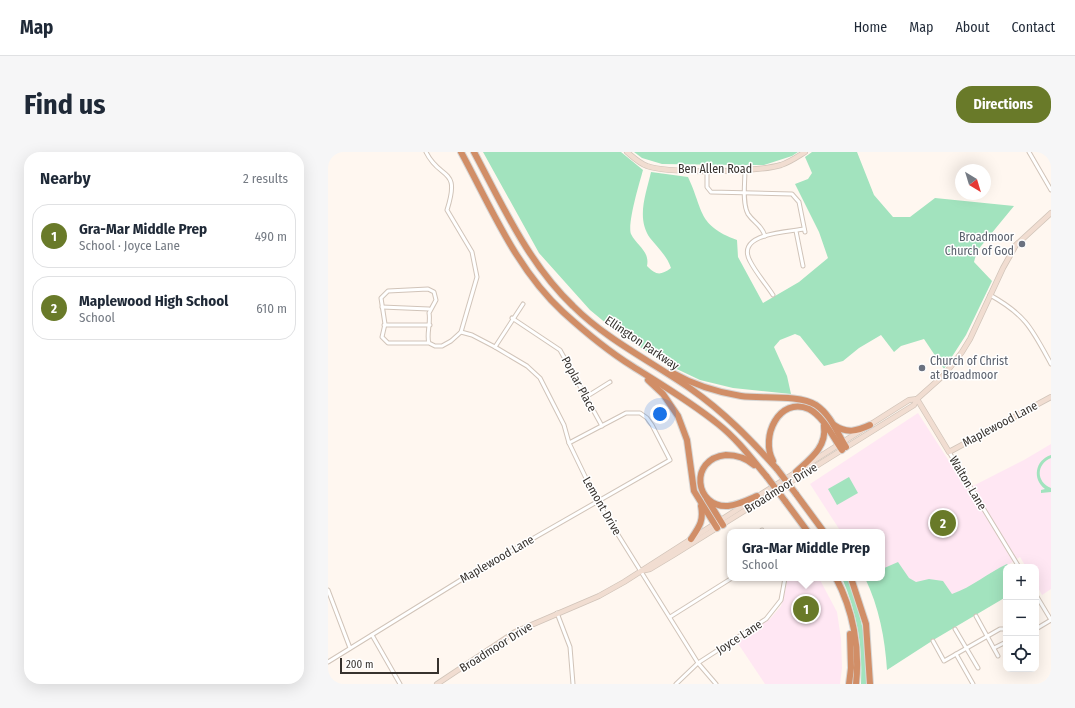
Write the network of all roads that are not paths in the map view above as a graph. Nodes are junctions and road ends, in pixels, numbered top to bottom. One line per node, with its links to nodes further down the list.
1 (426, 152): 23 (street)
2 (475, 152): 28 (highway, Ellington Parkway)
3 (627, 152): 7 (main road, Ben Allen Road)
4 (805, 152): 8 (main road, Ben Allen Road)
5 (1029, 152): 9 (street)
6 (461, 153): 27 (highway, Ellington Parkway)
7 (707, 170): 8 (main road, Ben Allen Road); 10 (street)
8 (745, 170): 10 (street)
9 (1051, 190)
10 (746, 192): 12 (street); 13 (street)
11 (1051, 213): 16 (main road, Broadmoor Drive)
12 (796, 231): 13 (street); 14 (street)
13 (765, 236): 15 (street)
14 (803, 266)
15 (773, 295)
16 (990, 295): 26 (street); 32 (main road, Broadmoor Drive)
17 (523, 304): 20 (street)
18 (382, 307): 19 (street); 19 (street); 21 (street)
19 (430, 309): 22 (street)
20 (512, 318): 25 (street); 30 (street, Poplar Place)
21 (384, 325): 22 (street); 24 (street)
22 (430, 325): 24 (street)
23 (461, 332): 24 (street); 25 (street, Lemont Drive)
24 (429, 343)
25 (495, 347): 37 (street, Lemont Drive)
26 (1051, 364)
27 (632, 366): 42 (highway, Ellington Parkway); 46 (highway)
28 (657, 366): 34 (highway); 40 (highway, Ellington Parkway)
29 (610, 382): 30 (street)
30 (586, 397): 36 (street, Poplar Place)
31 (1051, 397): 39 (main road, Maplewood Lane)
32 (917, 399): 35 (main road, Broadmoor Drive); 38 (main road, Broadmoor Drive); 39 (main road, Walton Lane)
33 (822, 422): 38 (highway); 40 (highway); 41 (highway)
34 (832, 424): 35 (highway); 38 (highway)
35 (870, 425): 38 (main road, Broadmoor Drive)
36 (602, 426): 37 (street); 45 (street, Maplewood Lane)
37 (569, 443): 45 (street, Lemont Drive)
38 (843, 446): 41 (main road, Broadmoor Drive); 47 (main road, Broadmoor Drive)
39 (949, 452): 51 (street, Walton Lane)
40 (777, 469): 49 (highway, Ellington Parkway, bridge)
41 (796, 472): 44 (main road, Broadmoor Drive)
42 (767, 478): 43 (highway); 48 (highway, Ellington Parkway, bridge)
43 (703, 493): 44 (highway); 47 (highway)
44 (758, 496): 47 (main road, Broadmoor Drive)
45 (597, 501): 52 (street, Lemont Drive); 67 (street, Maplewood Lane)
46 (700, 503): 47 (highway); 50 (highway)
47 (718, 524): 50 (main road, Broadmoor Drive); 52 (main road, Broadmoor Drive)
48 (806, 529)
49 (822, 529)
50 (691, 539): 52 (main road, Broadmoor Drive)
51 (1017, 564)
52 (641, 571): 60 (main road, Broadmoor Drive); 62 (street, Lemont Drive)
53 (727, 581): 62 (street)
54 (784, 581): 77 (street, Joyce Lane)
55 (838, 581): 57 (highway)
56 (852, 581): 86 (highway)
57 (840, 586): 84 (highway); 85 (highway)
58 (328, 590): 71 (street)
59 (1039, 600): 63 (street)
60 (557, 613): 80 (main road, Broadmoor Drive); 81 (street)
61 (976, 616): 68 (street)
62 (670, 617): 77 (street, Lemont Drive)
63 (1050, 619): 64 (street)
64 (1039, 626)
65 (955, 629): 72 (street)
66 (1003, 629): 68 (street)
67 (372, 635): 71 (street, Maplewood Lane); 79 (street)
68 (987, 636): 72 (street); 73 (street)
69 (933, 641): 74 (street)
70 (1003, 644): 73 (street)
71 (350, 648): 76 (street, Maplewood Lane)
72 (967, 648): 74 (street); 78 (street)
73 (994, 648): 75 (street)
74 (956, 654): 87 (street)
75 (998, 656)
76 (328, 662)
77 (698, 663): 82 (street, Joyce Lane); 83 (street, Lemont Drive)
78 (978, 668)
79 (400, 684)
80 (437, 684)
81 (573, 684)
82 (676, 684)
83 (716, 684)
84 (849, 684)
85 (856, 684)
86 (870, 684)
87 (973, 684)

